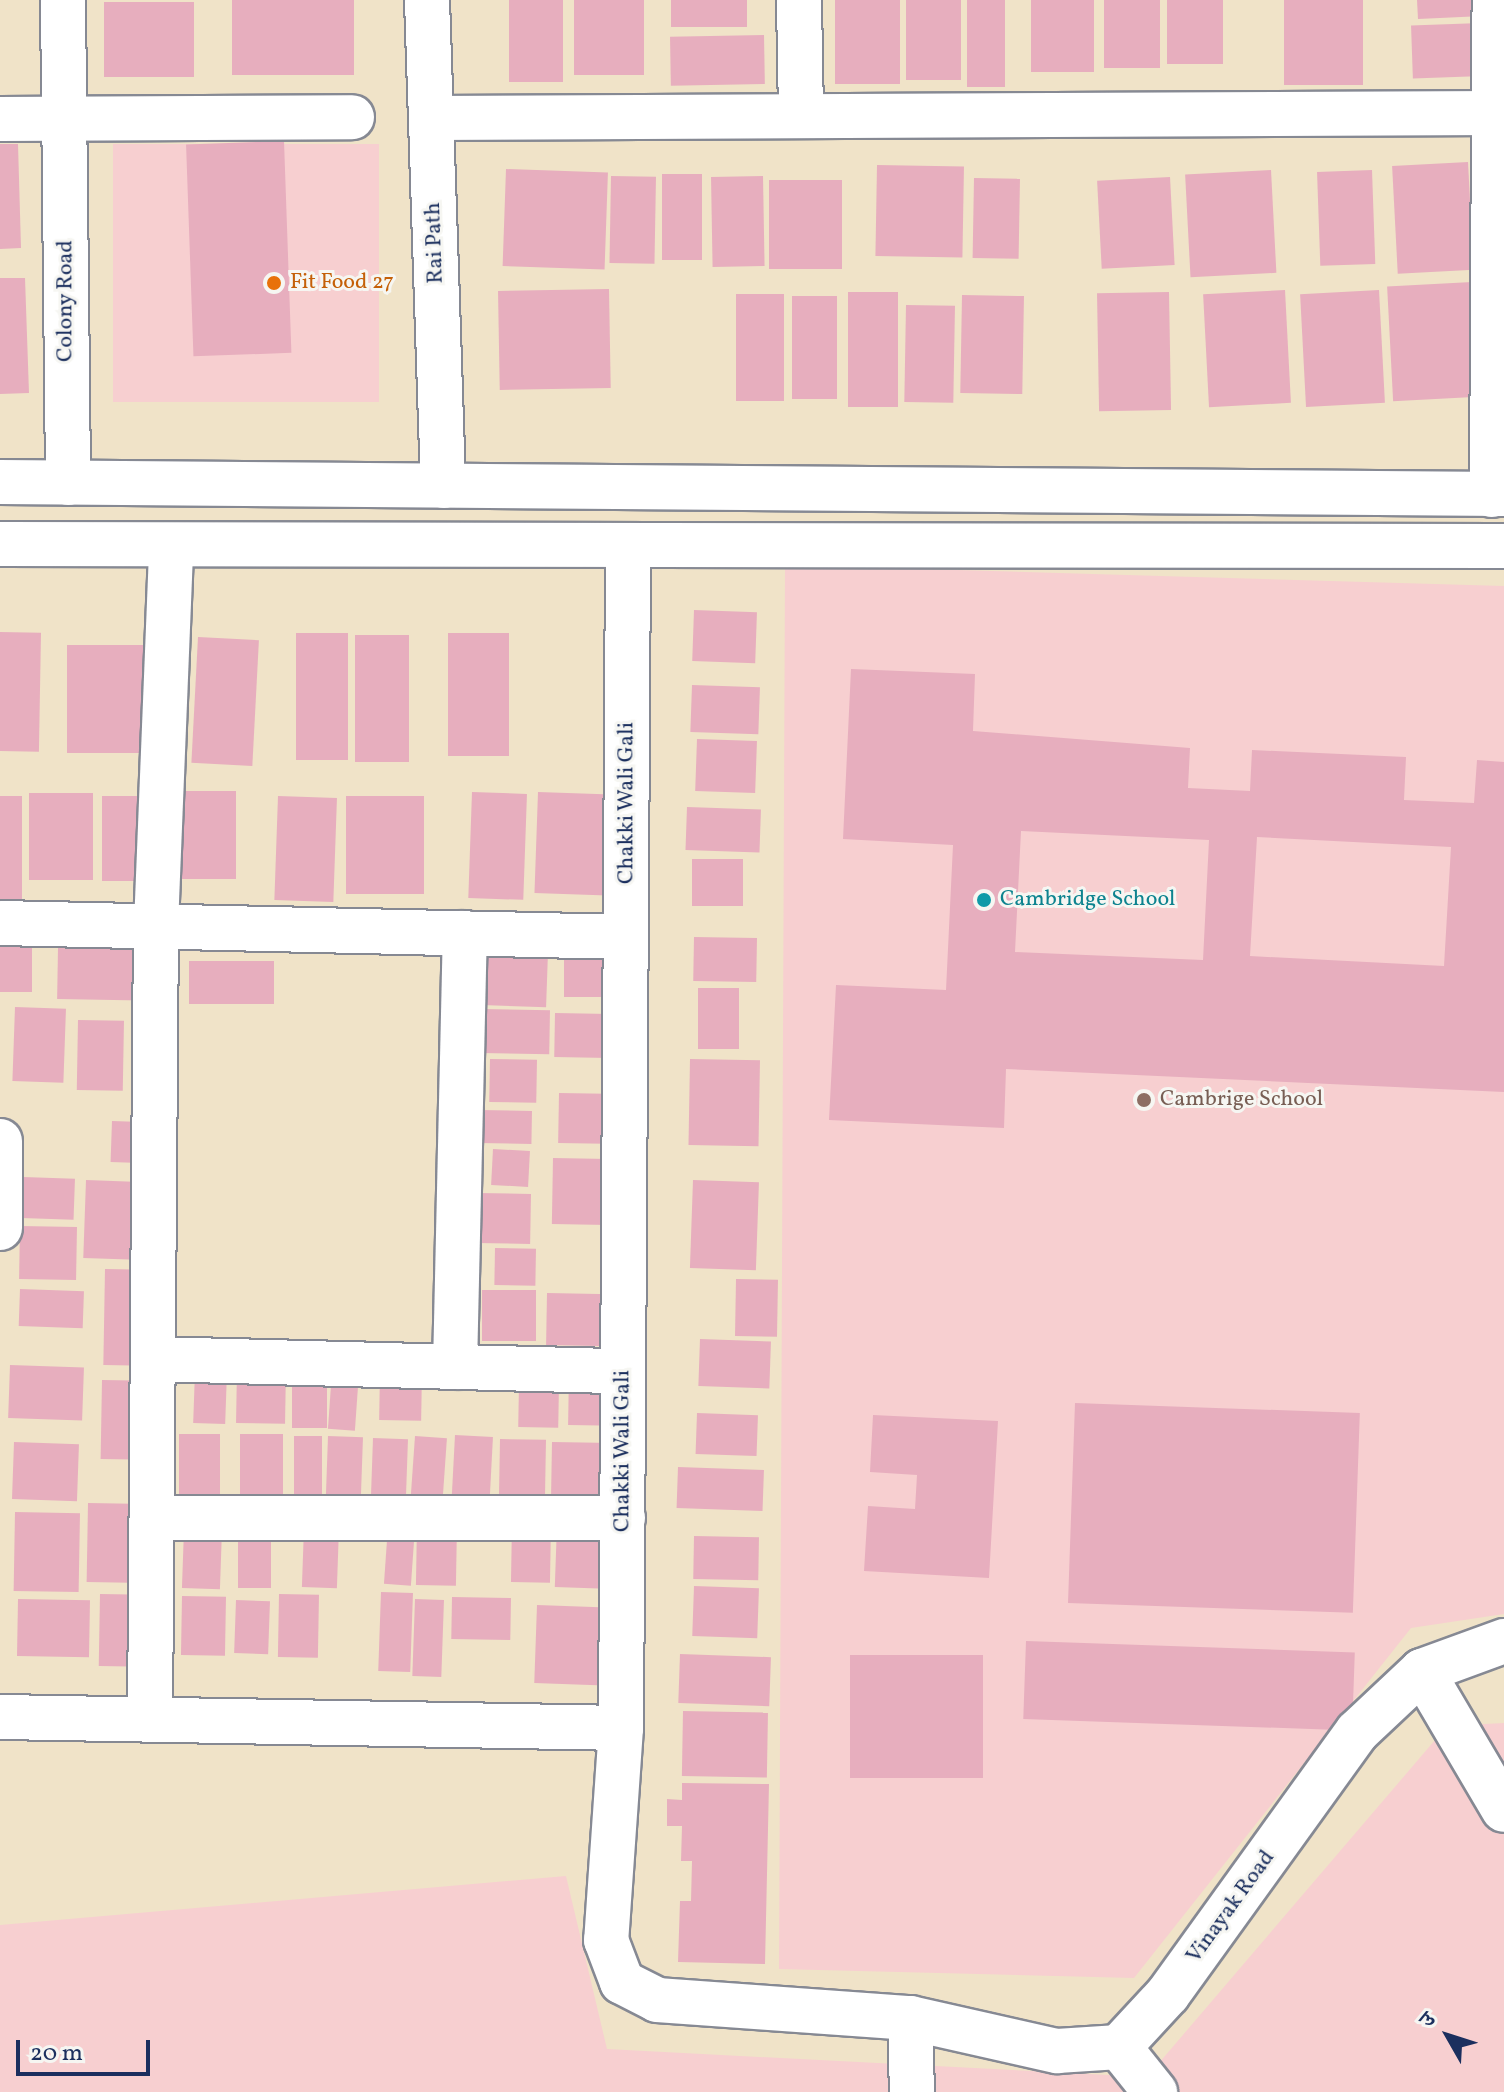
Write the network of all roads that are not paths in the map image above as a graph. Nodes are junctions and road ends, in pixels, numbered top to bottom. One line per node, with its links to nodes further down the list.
1 (63, 0): 10 (street, Colony Road)
2 (427, 0): 8 (street, Rai Path)
3 (799, 0): 6 (street)
4 (1495, 0): 5 (street)
5 (1498, 113): 6 (street); 14 (street)
6 (801, 116): 8 (street)
7 (352, 117): 10 (street)
8 (431, 118): 13 (street, Rai Path)
9 (0, 119): 10 (street)
10 (64, 119): 12 (street, Colony Road)
11 (0, 482): 12 (street)
12 (68, 483): 13 (street)
13 (443, 486): 14 (street)
14 (1498, 495)
15 (0, 544): 16 (street)
16 (171, 546): 18 (street); 20 (street)
17 (1504, 546): 18 (street)
18 (628, 550): 22 (street, Chakki Wali Gali)
19 (0, 923): 20 (street)
20 (156, 926): 21 (street); 25 (street)
21 (465, 933): 22 (street); 26 (street)
22 (626, 937): 27 (street, Chakki Wali Gali)
23 (0, 1141): 24 (street)
24 (0, 1228)
25 (153, 1359): 26 (street); 28 (street)
26 (455, 1367): 27 (street)
27 (623, 1371): 29 (street, Chakki Wali Gali)
28 (156, 1518): 29 (street); 33 (street)
29 (623, 1518): 34 (street, Chakki Wali Gali)
30 (1504, 1641): 31 (street, Vinayak Road)
31 (1422, 1671): 35 (street); 37 (street, Vinayak Road)
32 (0, 1717): 33 (street)
33 (150, 1720): 34 (street)
34 (621, 1728): 36 (street, Chakki Wali Gali)
35 (1504, 1810)
36 (910, 2018): 37 (street); 38 (street)
37 (1119, 2047): 39 (street)
38 (912, 2092)
39 (1155, 2092)

